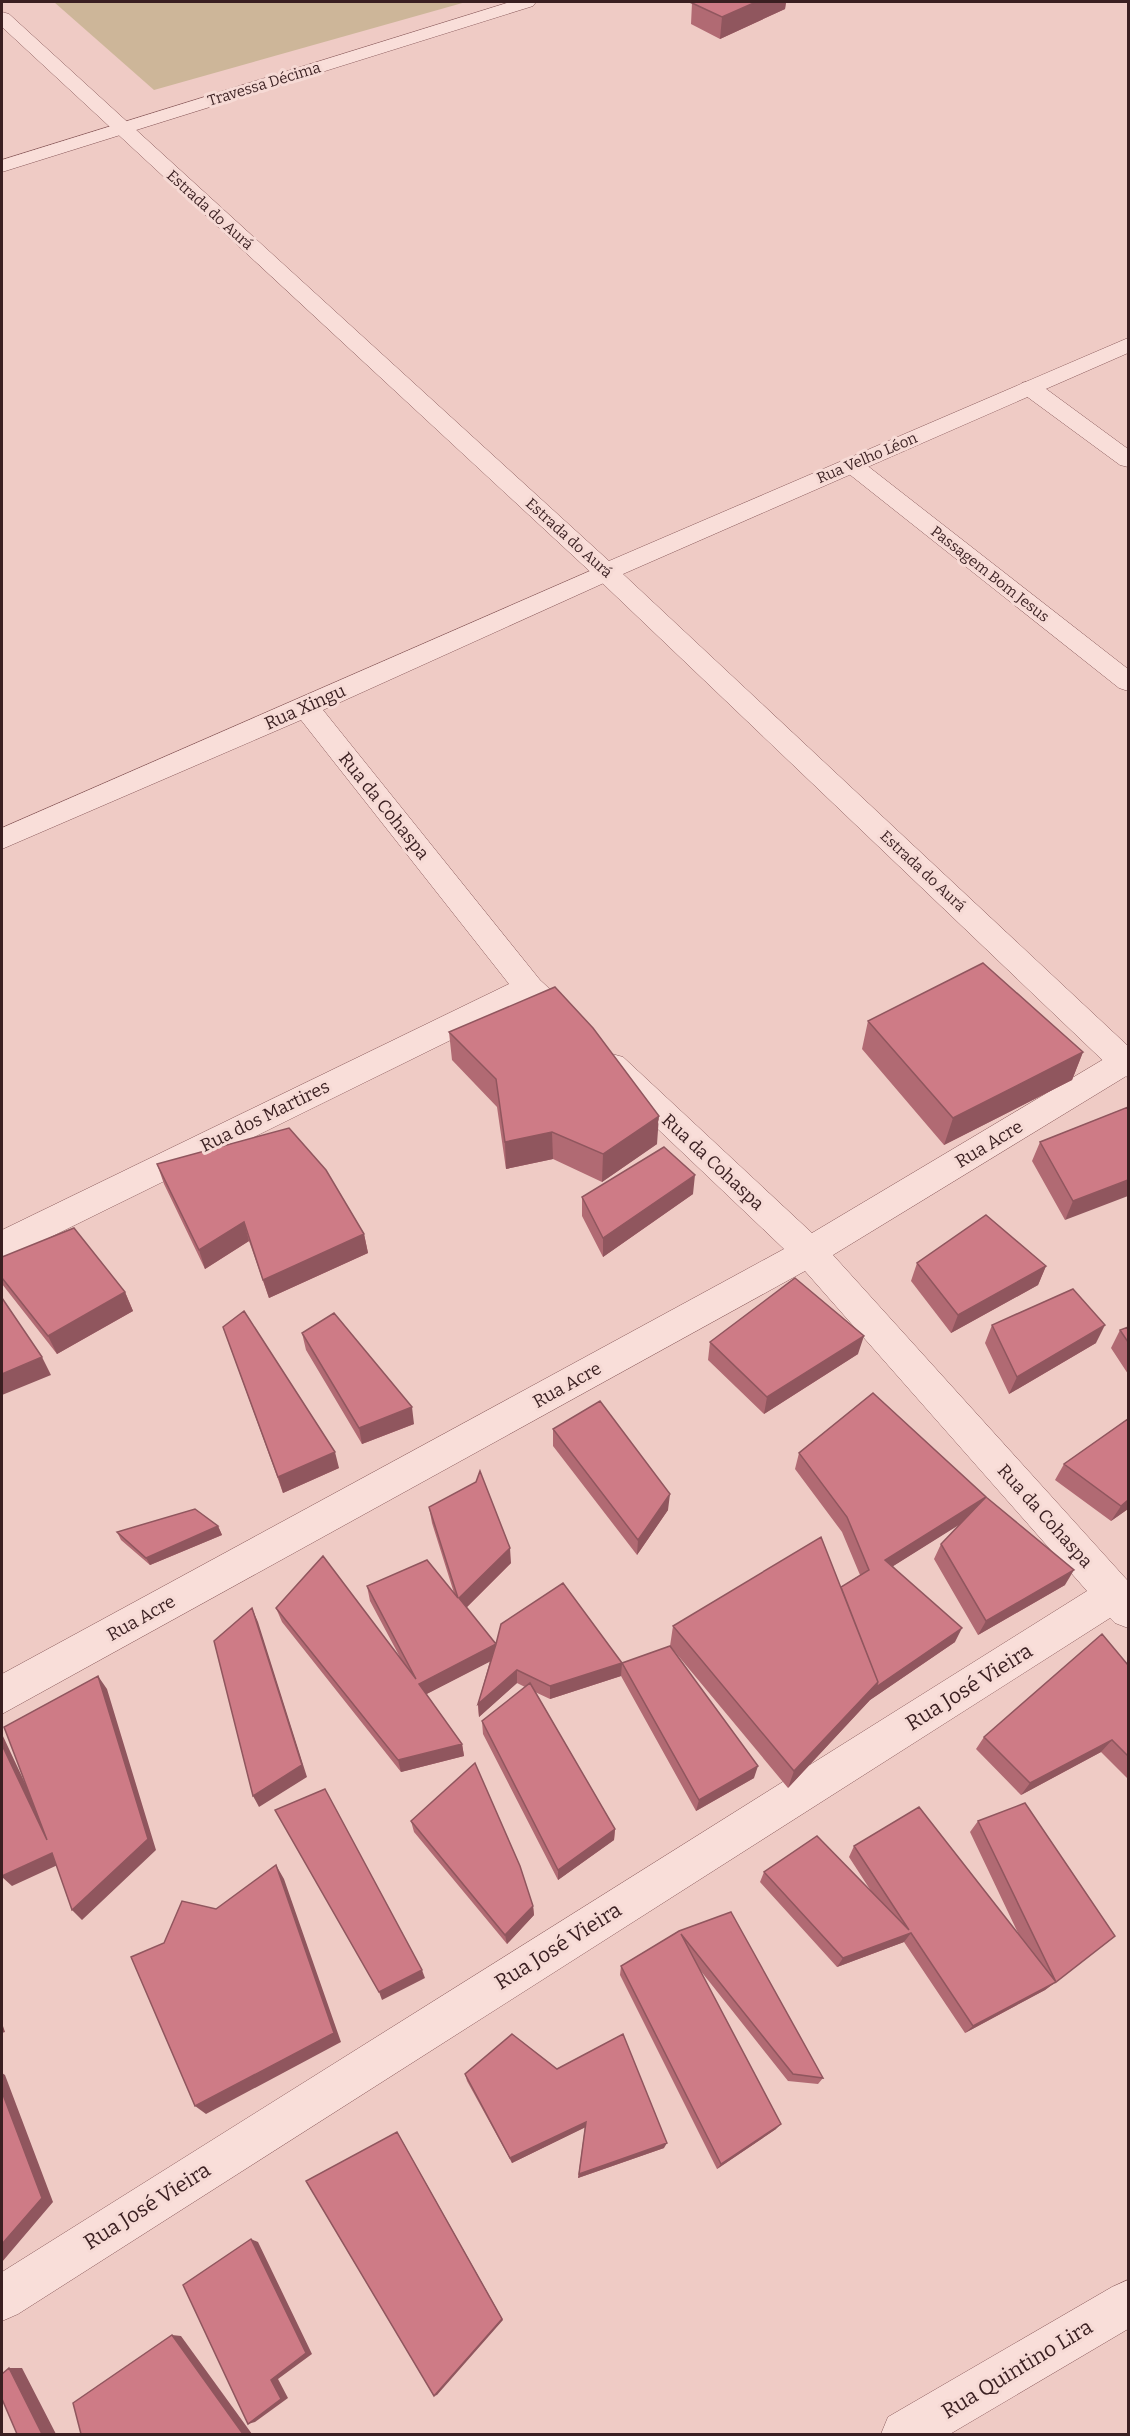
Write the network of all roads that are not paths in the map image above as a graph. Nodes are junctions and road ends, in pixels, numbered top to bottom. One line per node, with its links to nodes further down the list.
1 (526, 2): 3 (street, Travessa Décima)
2 (2, 18): 3 (street, Estrada do Aurá)
3 (121, 129): 4 (street, Travessa Décima); 9 (street, Estrada do Aurá)
4 (2, 166)
5 (1128, 345): 6 (street, Rua Velho Léon)
6 (1030, 388): 7 (street); 8 (street, Rua Velho Léon)
7 (1128, 460)
8 (852, 465): 9 (street, Rua Velho Léon); 10 (street, Passagem Bom Jesus)
9 (606, 572): 11 (street, Rua Xingu); 14 (street, Estrada do Aurá)
10 (1128, 682)
11 (306, 707): 12 (street, Rua Xingu); 13 (street, Rua da Cohaspa)
12 (2, 839)
13 (530, 988): 15 (street, Rua dos Martires); 16 (street, Rua da Cohaspa)
14 (1127, 1063): 16 (street, Rua Acre)
15 (2, 1245)
16 (808, 1252): 17 (street, Rua da Cohaspa); 18 (street, Rua Acre)
17 (1122, 1602): 19 (street, Rua José Vieira)
18 (2, 1695)
19 (2, 2298)
20 (1128, 2303): 21 (street, Rua Quintino Lira)
21 (905, 2434)

